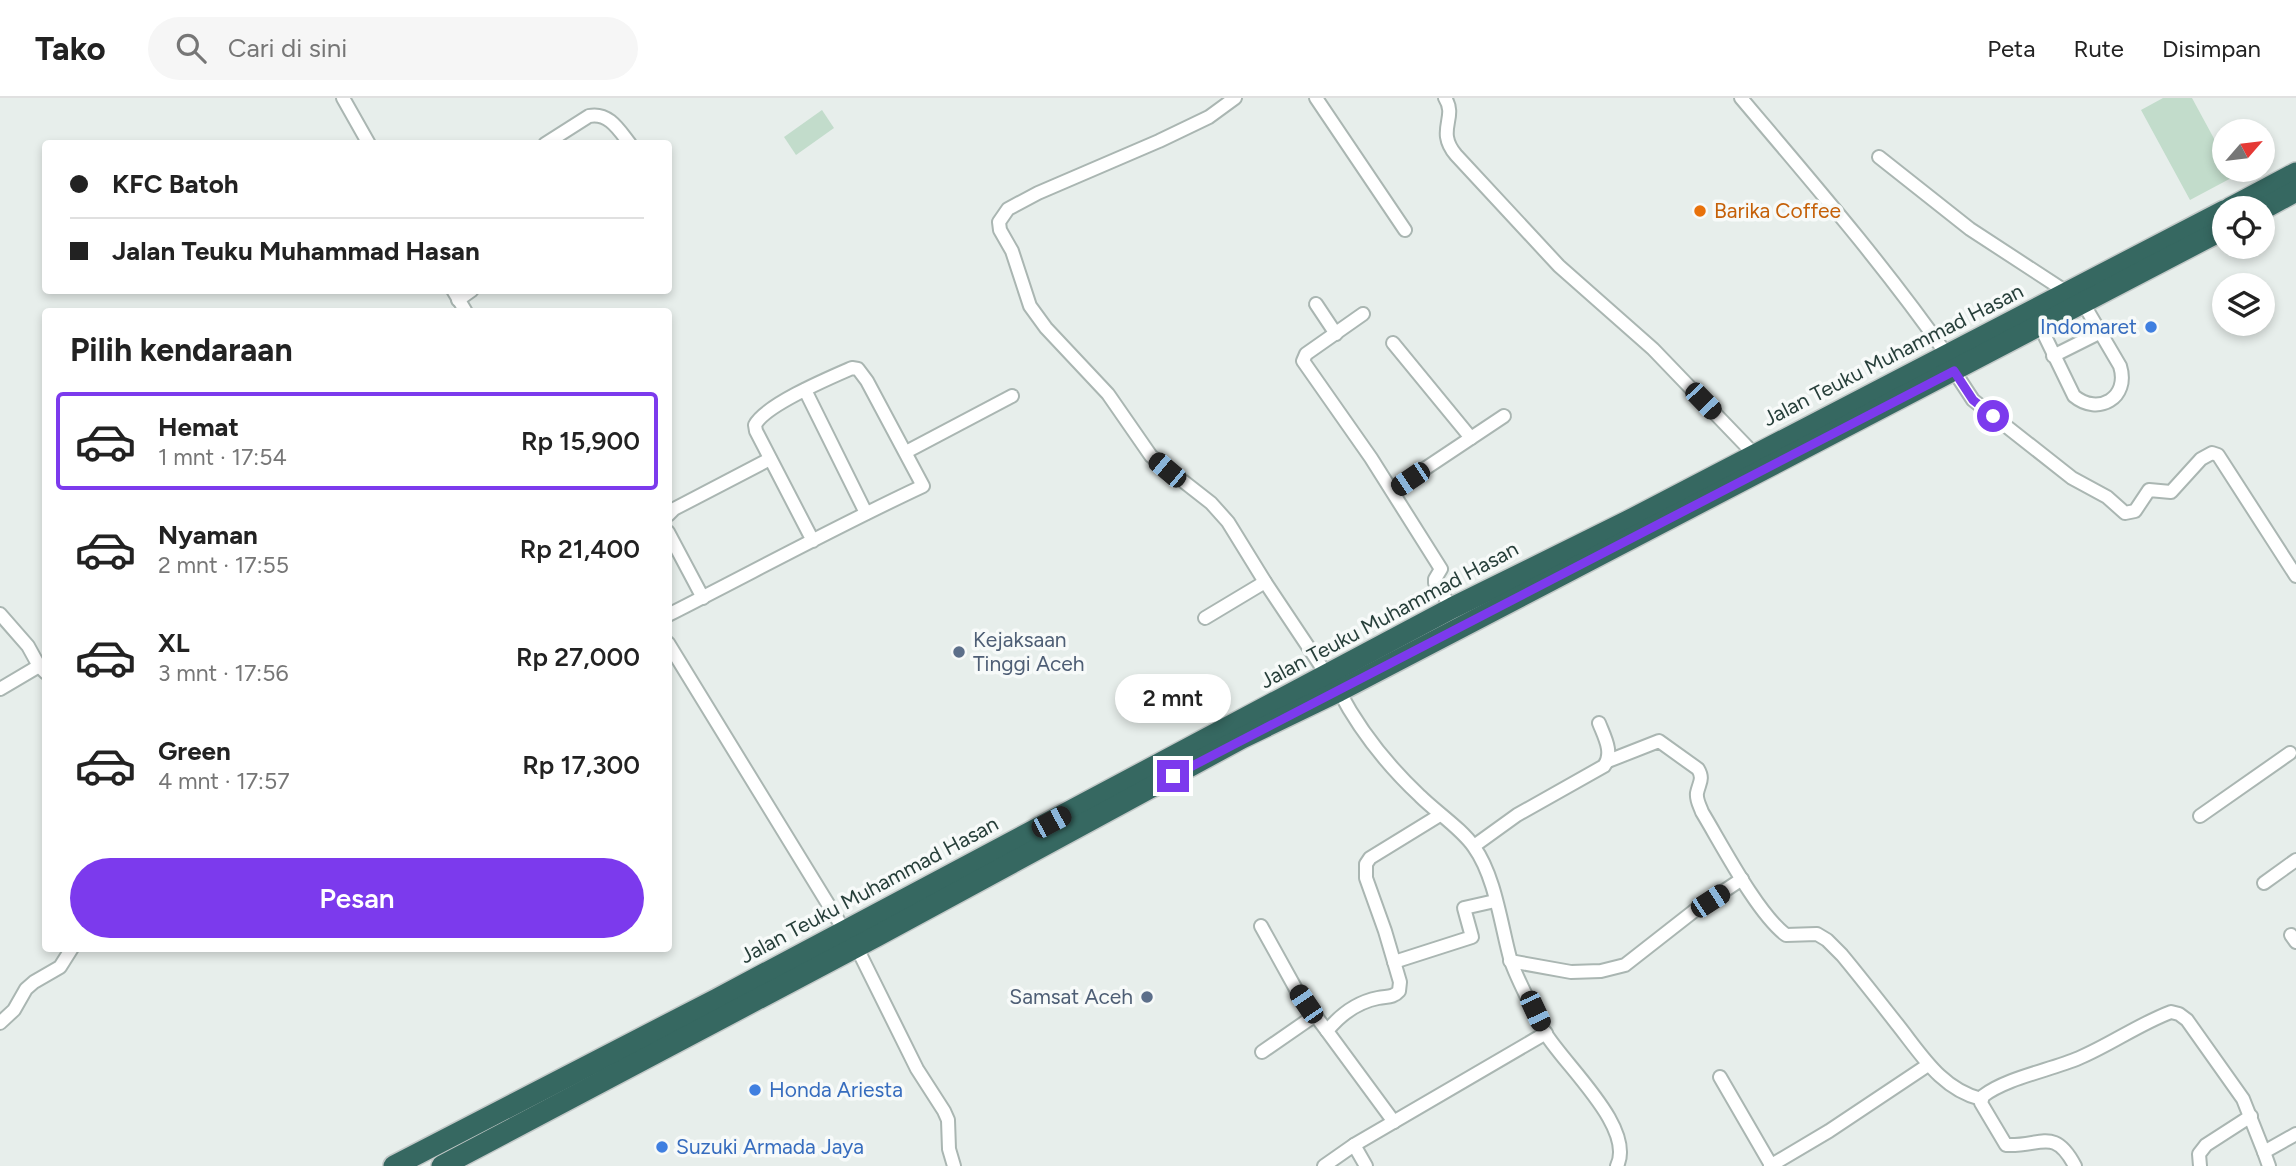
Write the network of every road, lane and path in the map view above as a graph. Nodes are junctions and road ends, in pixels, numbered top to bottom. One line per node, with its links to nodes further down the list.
1 (343, 98): 6 (street)
2 (1235, 98): 38 (street)
3 (1316, 98): 13 (street)
4 (1445, 98): 29 (street)
5 (1741, 98): 23 (street)
6 (367, 140)
7 (551, 140): 8 (street)
8 (627, 140)
9 (1879, 157): 15 (street)
10 (2296, 174): 11 (highway)
11 (2274, 196)
12 (2212, 218): 15 (highway, Jalan Teuku Muhammad Hasan)
13 (1405, 230)
14 (2212, 235): 15 (highway, Jalan Teuku Muhammad Hasan)
15 (2076, 298): 18 (highway, Jalan Teuku Muhammad Hasan); 19 (street); 23 (highway, Jalan Teuku Muhammad Hasan)
16 (1316, 304): 20 (street)
17 (1363, 314): 20 (street)
18 (2040, 326): 22 (street); 23 (highway, Jalan Teuku Muhammad Hasan)
19 (2101, 332): 22 (street); 22 (street)
20 (1336, 334): 31 (street)
21 (1393, 344): 27 (street)
22 (2053, 356)
23 (1950, 363): 29 (highway, Jalan Teuku Muhammad Hasan); 32 (highway, Jalan Teuku Muhammad Hasan); 37 (street)
24 (805, 390): 28 (street); 30 (street); 34 (street)
25 (1012, 396): 28 (street)
26 (1504, 416): 27 (street)
27 (1471, 438): 31 (street)
28 (906, 452): 34 (street)
29 (1754, 454): 32 (highway, Jalan Teuku Muhammad Hasan)
30 (770, 459): 33 (street); 36 (street)
31 (1393, 490): 40 (street)
32 (1693, 497): 40 (highway, Jalan Teuku Muhammad Hasan); 46 (highway, Jalan Teuku Muhammad Hasan)
33 (672, 511)
34 (866, 513): 36 (street)
35 (672, 539): 39 (street)
36 (813, 541): 39 (street)
37 (2296, 576)
38 (1265, 582): 43 (street); 46 (street)
39 (703, 597): 41 (street)
40 (1452, 608): 46 (highway, Jalan Teuku Muhammad Hasan)
41 (672, 613)
42 (0, 614): 45 (street)
43 (1205, 618)
44 (672, 649): 59 (street)
45 (42, 670): 47 (street)
46 (1333, 683): 51 (street); 59 (highway, Jalan Teuku Muhammad Hasan)
47 (0, 689)
48 (1598, 723): 50 (street)
49 (2294, 754): 52 (street)
50 (1608, 761): 53 (street); 55 (street)
51 (1440, 815): 53 (street); 62 (street)
52 (2200, 816)
53 (1474, 846): 57 (street)
54 (2296, 860): 56 (street)
55 (1742, 879): 61 (street); 69 (street)
56 (2264, 883)
57 (1495, 901): 61 (street); 62 (street)
58 (1261, 926): 64 (street)
59 (850, 938): 63 (highway, Jalan Teuku Muhammad Hasan); 79 (street)
60 (69, 952): 65 (street)
61 (1510, 961): 67 (street)
62 (1394, 962): 66 (street)
63 (783, 974): 77 (highway, Jalan Teuku Muhammad Hasan); 78 (highway, Jalan Teuku Muhammad Hasan)
64 (1314, 1016): 66 (street); 68 (street)
65 (0, 1023)
66 (1327, 1031): 73 (street)
67 (1546, 1033): 73 (street); 82 (street)
68 (1262, 1052)
69 (1928, 1065): 71 (street); 83 (street)
70 (1720, 1077): 83 (street)
71 (1981, 1099): 72 (street); 84 (street)
72 (2251, 1116): 76 (street); 85 (street)
73 (1394, 1122): 75 (street)
74 (2296, 1134): 76 (street)
75 (1354, 1145): 80 (street); 81 (street)
76 (2264, 1152): 86 (street)
77 (394, 1166)
78 (442, 1166)
79 (954, 1166)
80 (1324, 1166)
81 (1366, 1166)
82 (1617, 1166)
83 (1771, 1166)
84 (2075, 1166)
85 (2200, 1166)
86 (2269, 1166)

